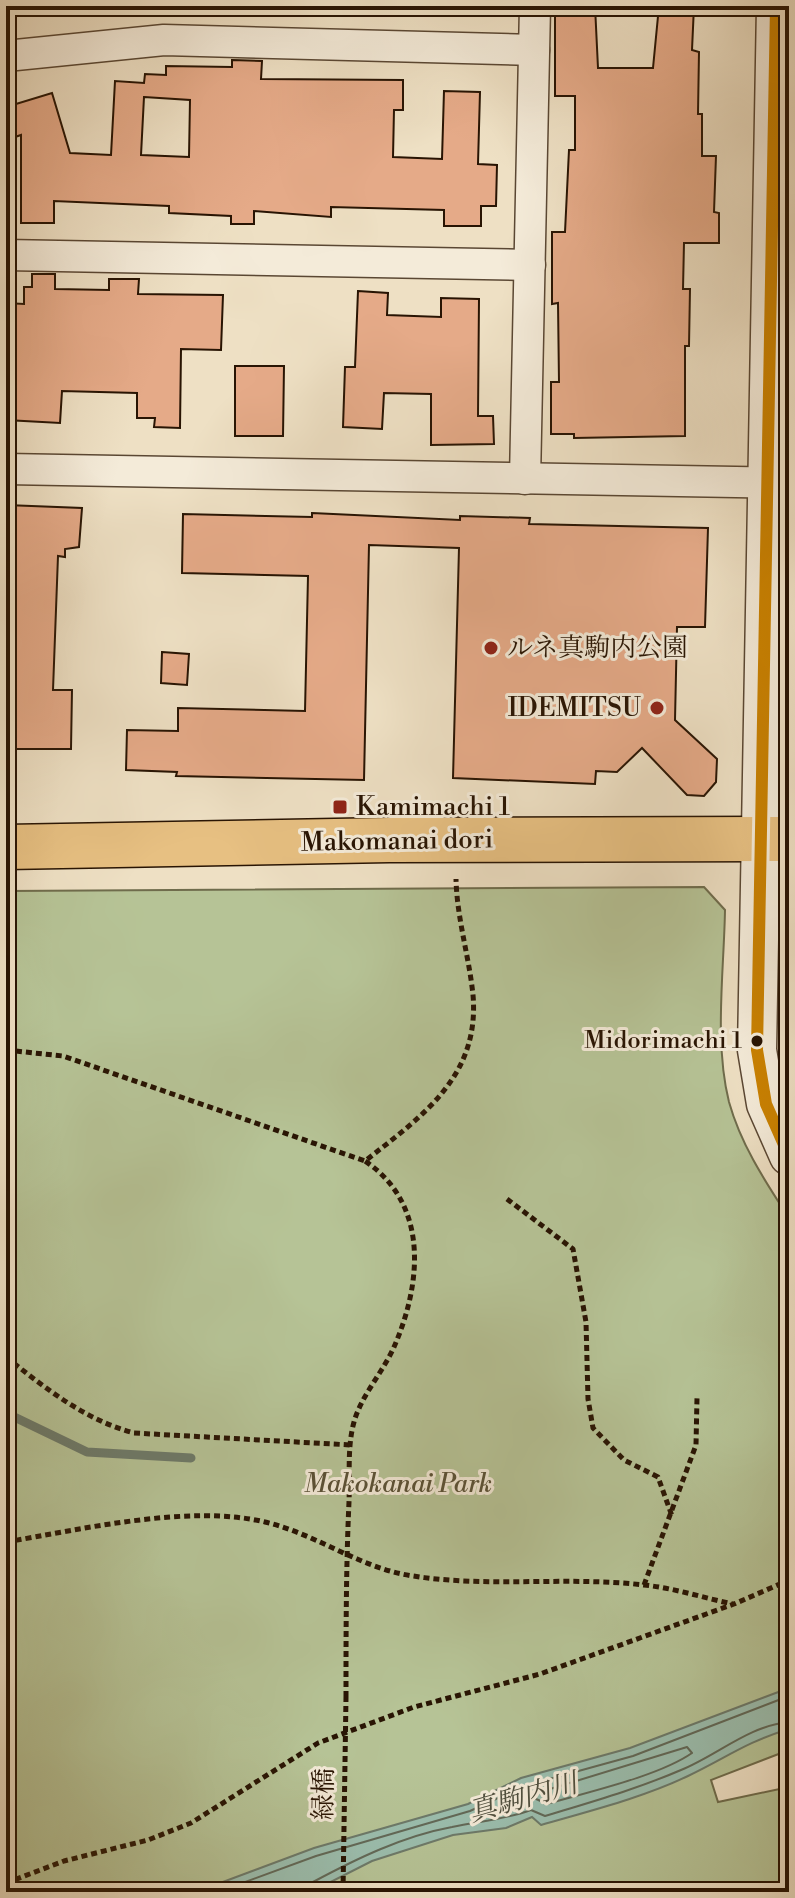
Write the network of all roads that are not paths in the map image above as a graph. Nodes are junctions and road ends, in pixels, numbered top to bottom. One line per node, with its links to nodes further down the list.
1 (535, 6): 3 (street)
2 (776, 6): 9 (street)
3 (534, 50): 4 (street); 6 (street)
4 (6, 56)
5 (6, 255): 6 (street)
6 (530, 265): 8 (street)
7 (6, 469): 8 (street)
8 (525, 479): 9 (street)
9 (778, 483): 10 (street)
10 (774, 839): 11 (highway, Makomanai dori); 12 (street)
11 (6, 847)
12 (785, 1141)

